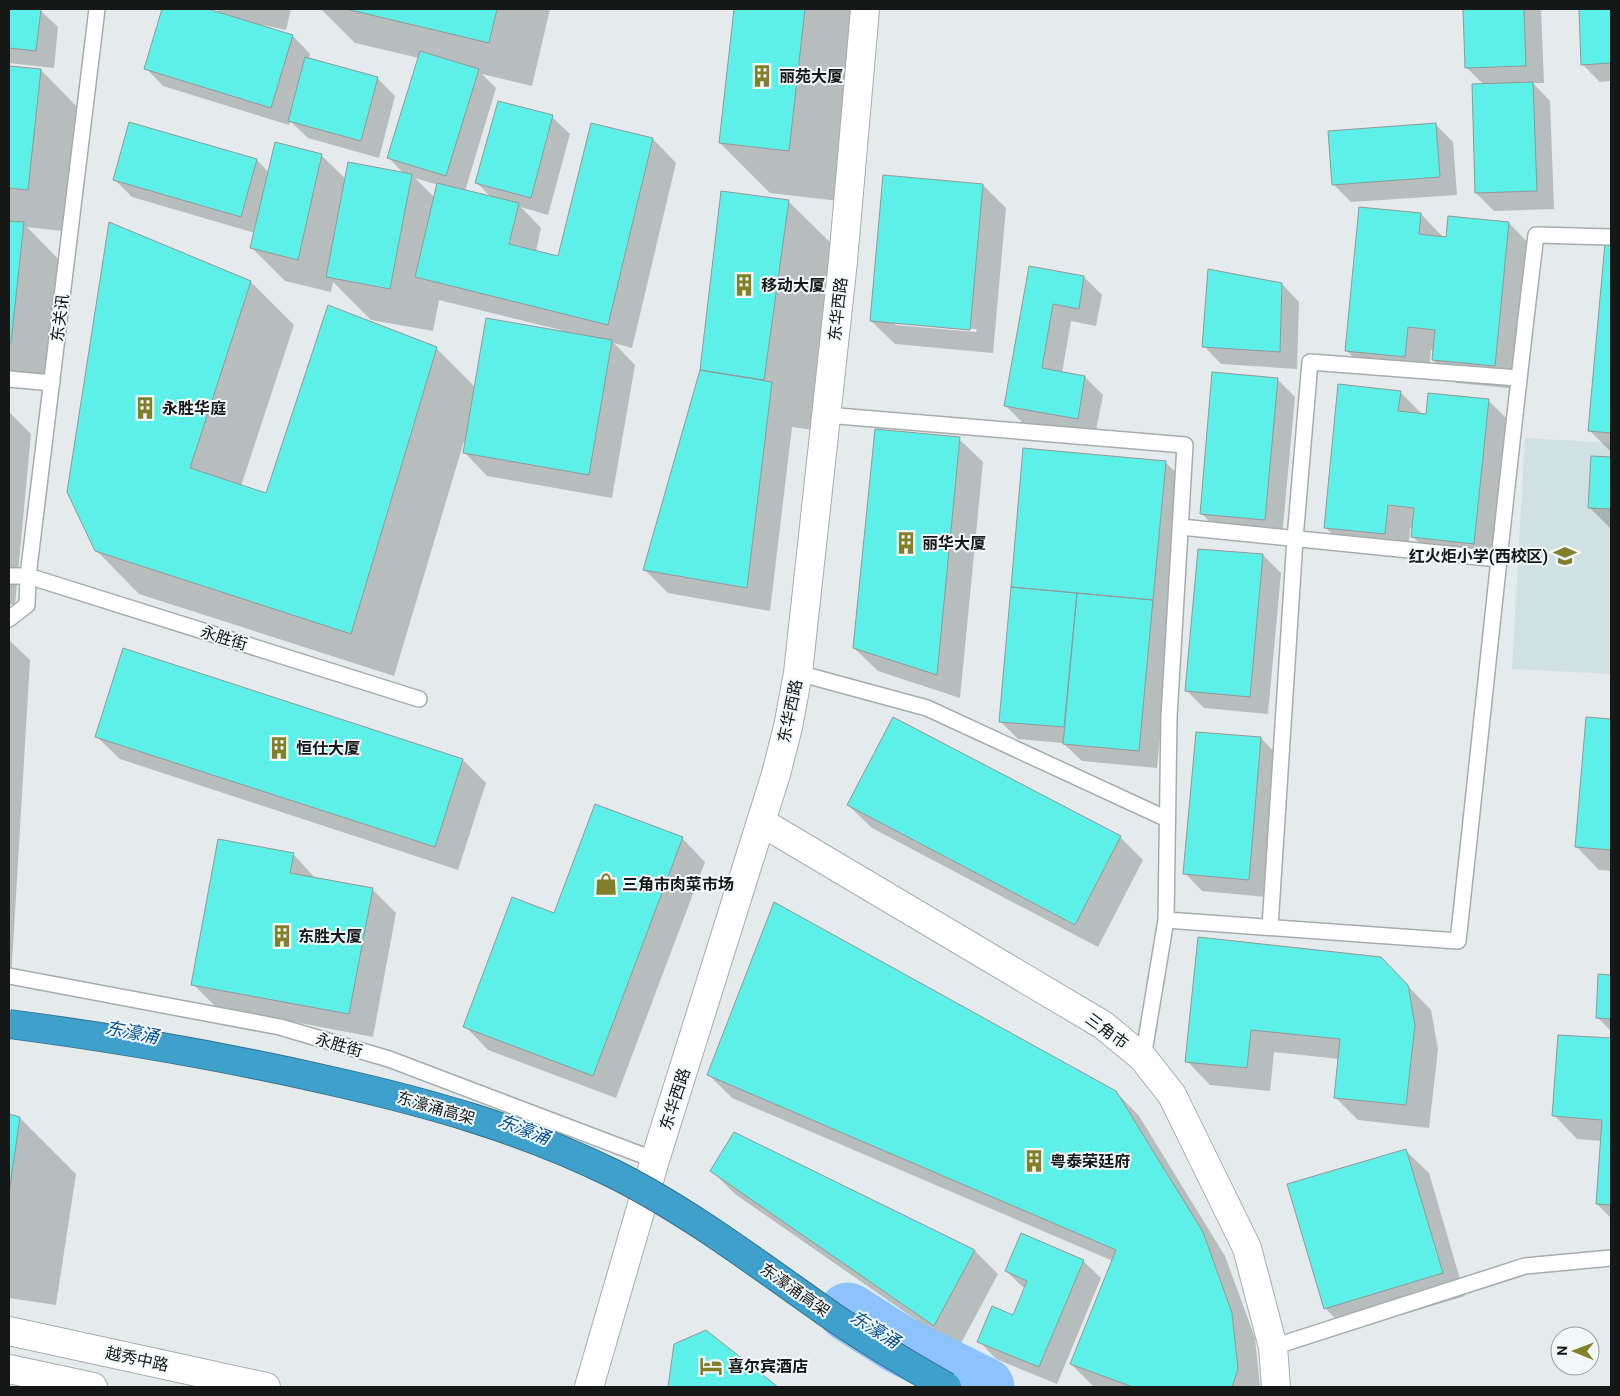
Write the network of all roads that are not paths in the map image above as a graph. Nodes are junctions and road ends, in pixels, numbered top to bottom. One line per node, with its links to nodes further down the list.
1 (98, 9): 6 (lane, 东关讯)
2 (865, 9): 7 (street, 东华西路)
3 (1611, 237): 5 (lane)
4 (9, 378): 6 (lane)
5 (1518, 378): 9 (lane); 10 (lane)
6 (52, 383): 12 (lane, 东关讯)
7 (826, 415): 8 (lane); 14 (street, 东华西路)
8 (1181, 527): 9 (lane); 16 (lane)
9 (1294, 539): 10 (lane); 19 (lane)
10 (1498, 559): 19 (lane)
11 (9, 576): 12 (lane, 永胜街)
12 (28, 576): 13 (lane, 东关讯); 15 (lane, 永胜街)
13 (9, 619)
14 (798, 673): 16 (lane); 17 (street, 东华西路)
15 (419, 699)
16 (1167, 819): 18 (lane)
17 (761, 822): 22 (street, 三角市); 23 (street, 东华西路)
18 (1166, 920): 19 (lane); 22 (lane)
19 (1270, 928)
20 (9, 976): 23 (lane, 永胜街)
21 (9, 1026): 31 (highway, 东濠涌高架, bridge); 32 (highway, 东濠涌高架, bridge)
22 (1143, 1058): 26 (street, 三角市)
23 (655, 1160): 30 (street, 东华西路)
24 (1611, 1258): 26 (lane)
25 (9, 1331): 29 (street, 越秀中路)
26 (1273, 1347): 33 (street, 三角市)
27 (9, 1369): 28 (street)
28 (93, 1387)
29 (266, 1387)
30 (589, 1387)
31 (940, 1387)
32 (947, 1387)
33 (1276, 1387)

